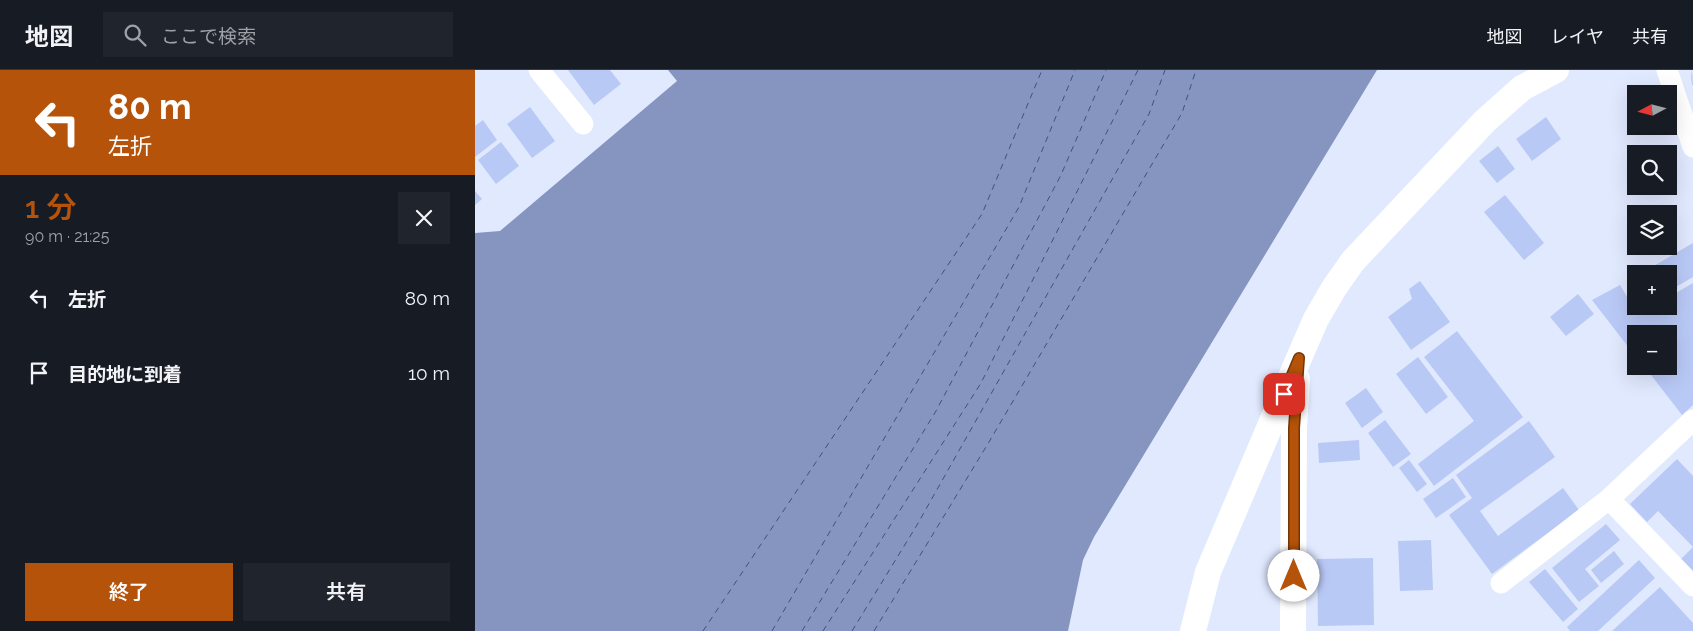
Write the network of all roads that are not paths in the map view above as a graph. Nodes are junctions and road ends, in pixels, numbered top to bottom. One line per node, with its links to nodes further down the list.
1 (539, 70): 4 (street)
2 (1557, 70): 6 (street)
3 (1667, 70): 5 (street)
4 (583, 124)
5 (1693, 147)
6 (1299, 358): 11 (street); 12 (street)
7 (1693, 420): 8 (street)
8 (1609, 499): 9 (street); 10 (street)
9 (1501, 583)
10 (1693, 586)
11 (1193, 631)
12 (1293, 631)

